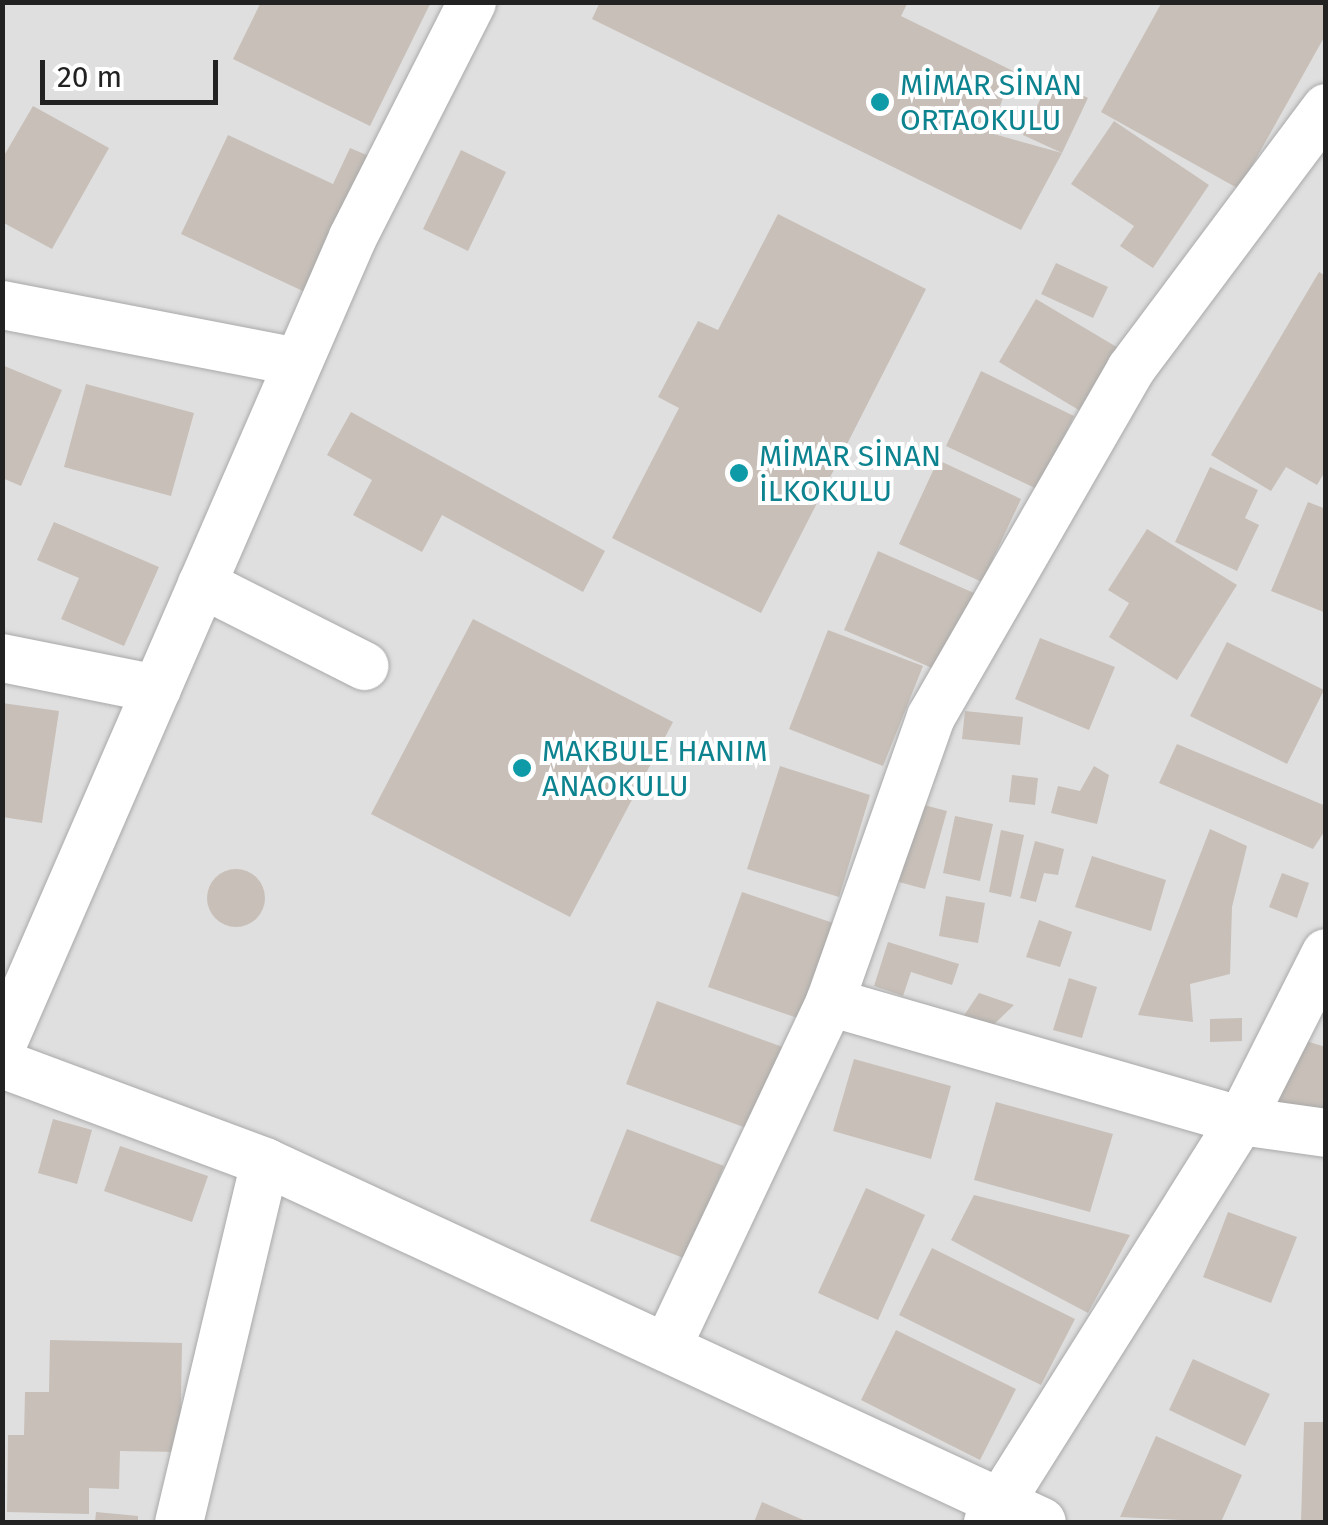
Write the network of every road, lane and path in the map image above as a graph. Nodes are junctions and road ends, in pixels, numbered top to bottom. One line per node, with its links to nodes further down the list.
1 (472, 2): 4 (street)
2 (1326, 108): 10 (street)
3 (2, 305): 4 (street)
4 (298, 362): 5 (street)
5 (202, 584): 7 (street); 8 (street)
6 (2, 658): 8 (street)
7 (364, 666)
8 (157, 689): 11 (street)
9 (1326, 953): 13 (street)
10 (830, 1002): 13 (street); 16 (street)
11 (2, 1046)
12 (2, 1064): 15 (street)
13 (1241, 1121): 14 (street); 17 (street)
14 (1326, 1133)
15 (266, 1162): 16 (street); 18 (street)
16 (667, 1347): 17 (street)
17 (993, 1510): 19 (street)
18 (179, 1522)
19 (1042, 1522)

